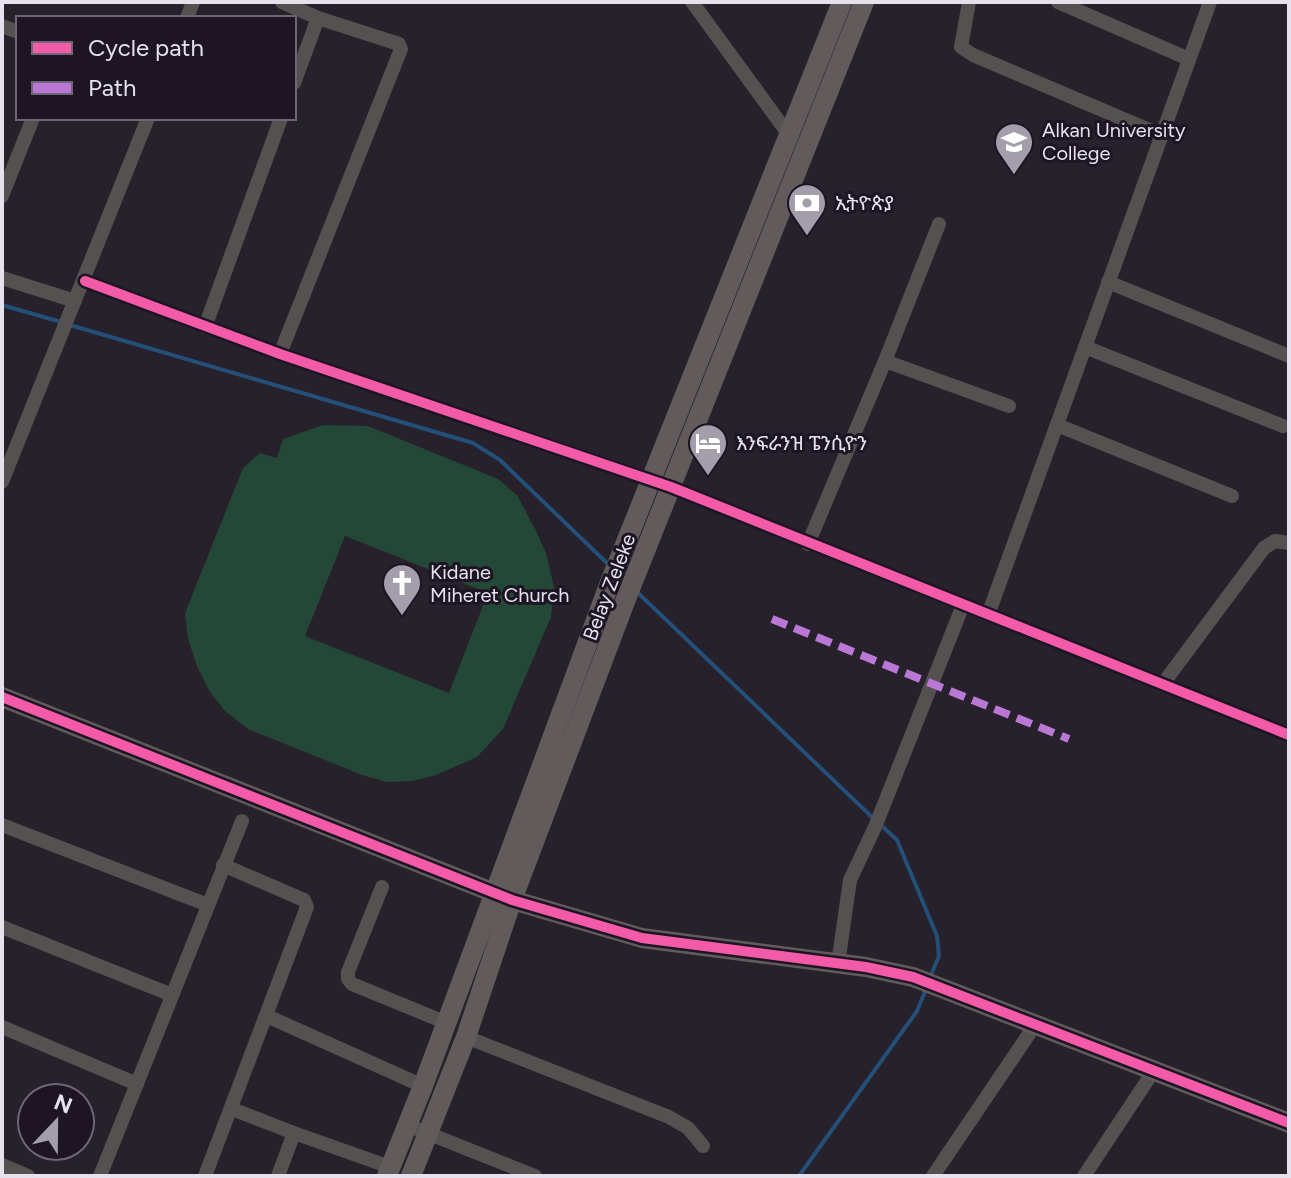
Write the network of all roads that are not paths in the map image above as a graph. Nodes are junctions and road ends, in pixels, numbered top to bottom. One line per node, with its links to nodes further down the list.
1 (282, 2): 8 (street)
2 (692, 2): 15 (street)
3 (842, 2): 15 (street, Belay Zeleke)
4 (864, 2): 15 (street, Belay Zeleke)
5 (969, 2): 14 (street)
6 (1058, 2): 9 (street)
7 (1210, 2): 9 (street)
8 (318, 18): 10 (street); 26 (street)
9 (1189, 59): 14 (street)
10 (296, 78)
11 (32, 120): 17 (street)
12 (147, 120): 20 (street)
13 (280, 120): 24 (street)
14 (1161, 135): 21 (street)
15 (799, 140): 33 (street, Belay Zeleke)
16 (2, 151): 17 (street)
17 (18, 157): 18 (street)
18 (2, 196)
19 (939, 224): 28 (street)
20 (85, 281): 23 (street); 24 (street)
21 (1108, 282): 25 (street); 27 (street)
22 (4, 283): 23 (street)
23 (72, 306): 32 (street)
24 (205, 327): 26 (street)
25 (1085, 347): 30 (street); 31 (street)
26 (280, 354): 33 (street)
27 (1289, 356)
28 (885, 361): 29 (street); 36 (street)
29 (1009, 406)
30 (1057, 425): 34 (street); 38 (street)
31 (1283, 426)
32 (2, 482)
33 (661, 483): 36 (street); 46 (street, Belay Zeleke); 46 (street, Belay Zeleke)
34 (1232, 496)
35 (1289, 543): 39 (street)
36 (808, 544): 37 (street)
37 (963, 605): 38 (street); 49 (street)
38 (988, 615): 39 (street)
39 (1162, 685): 41 (street)
40 (2, 697): 46 (street)
41 (1289, 735)
42 (242, 821): 44 (street)
43 (2, 825): 47 (street)
44 (223, 865): 47 (street); 51 (street)
45 (382, 887): 52 (street)
46 (502, 897): 49 (street); 52 (street, Belay Zeleke); 55 (street, Belay Zeleke)
47 (208, 905): 50 (street)
48 (2, 927): 50 (street)
49 (838, 964): 60 (street)
50 (172, 995): 57 (street)
51 (267, 1016): 58 (street); 59 (street)
52 (447, 1023): 58 (street, Belay Zeleke)
53 (2, 1027): 57 (street)
54 (1029, 1034): 73 (street)
55 (466, 1037): 63 (street, Belay Zeleke); 64 (street)
56 (1149, 1078): 74 (street)
57 (137, 1084): 68 (street)
58 (423, 1086): 61 (street, Belay Zeleke)
59 (232, 1109): 62 (street); 69 (street)
60 (1289, 1123)
61 (407, 1125): 63 (street); 66 (street, Belay Zeleke)
62 (294, 1133): 66 (street); 70 (street)
63 (428, 1133): 71 (street, Belay Zeleke); 72 (street)
64 (703, 1146)
65 (2, 1165): 67 (street)
66 (388, 1171)
67 (27, 1176)
68 (100, 1176)
69 (205, 1176)
70 (278, 1176)
71 (411, 1176)
72 (535, 1176)
73 (933, 1176)
74 (1084, 1176)

